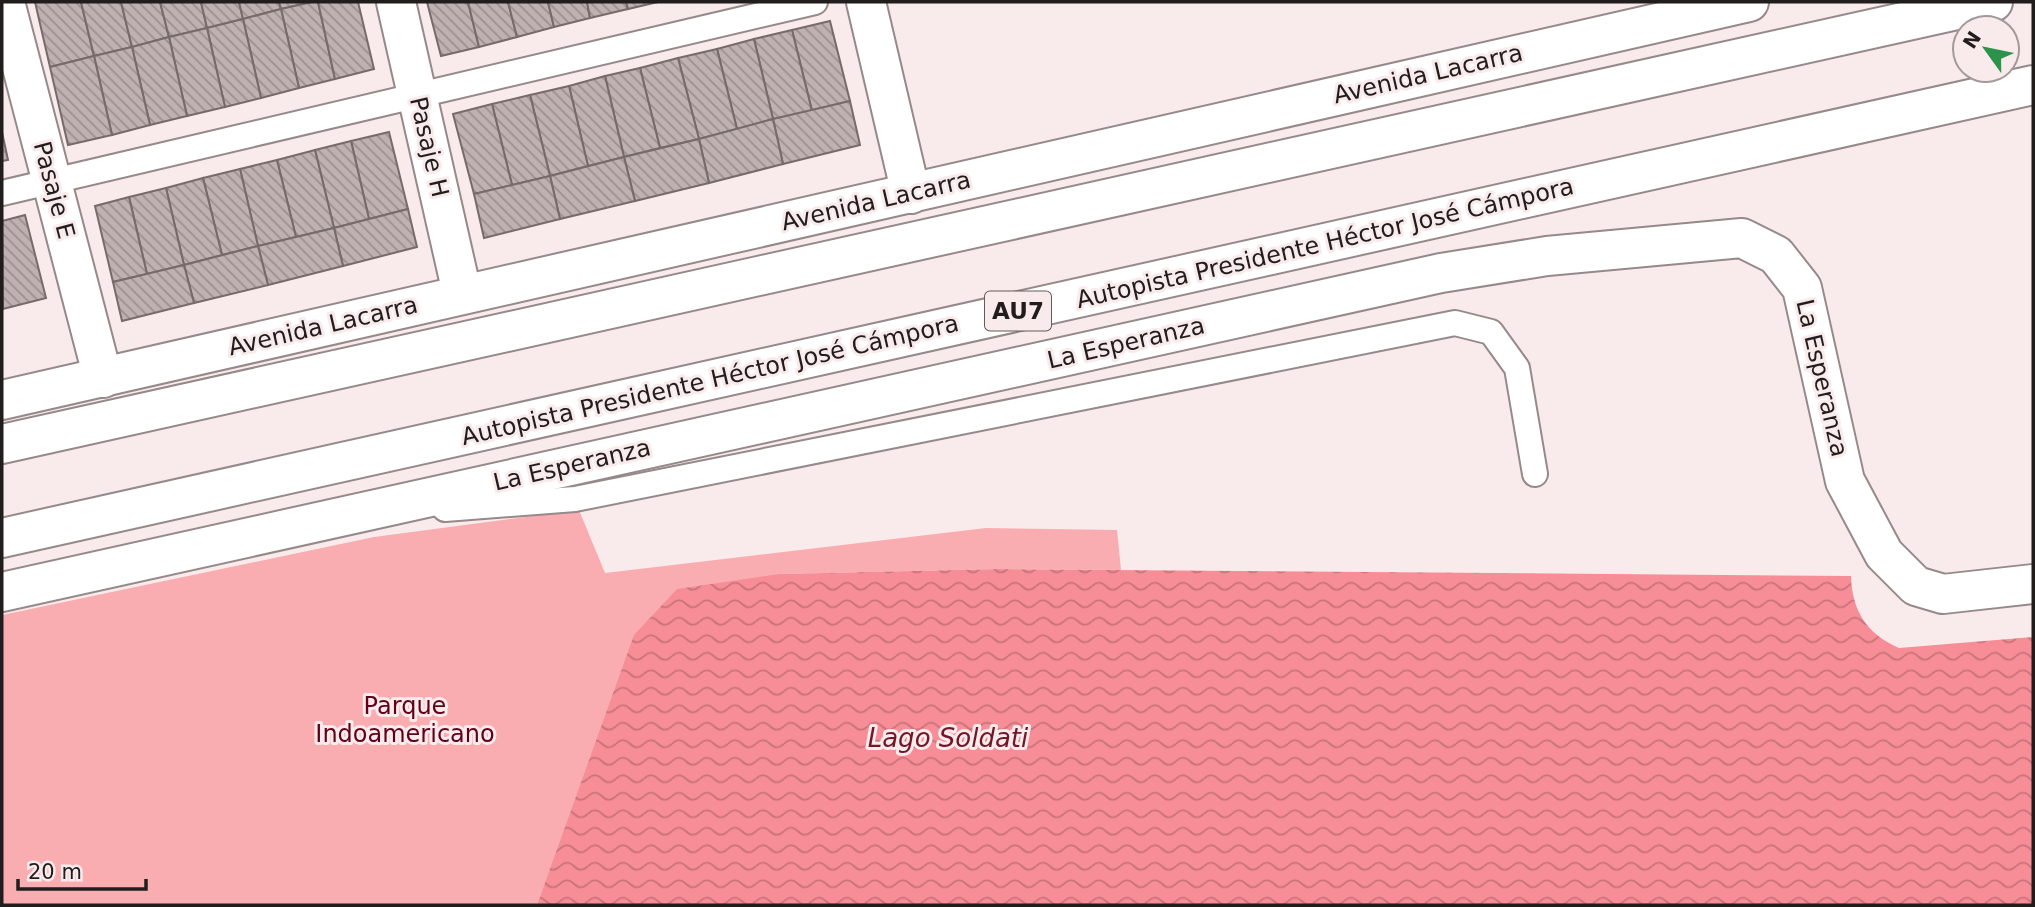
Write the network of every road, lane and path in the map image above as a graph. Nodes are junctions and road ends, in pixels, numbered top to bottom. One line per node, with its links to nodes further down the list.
1 (5, 2): 10 (main road, Pasaje E)
2 (396, 2): 9 (main road, Pasaje H)
3 (815, 2): 9 (lane)
4 (866, 2): 12 (main road)
5 (1749, 2): 7 (main road, Avenida Lacarra)
6 (1993, 2): 16 (main road)
7 (1628, 15): 12 (main road, Avenida Lacarra)
8 (2033, 85): 19 (main road, Autopista Presidente Héctor José Cámpora / AU7)
9 (418, 95): 10 (lane); 13 (main road, Pasaje H)
10 (51, 180): 11 (lane); 14 (main road, Pasaje E)
11 (2, 192)
12 (911, 194): 13 (main road, Avenida Lacarra)
13 (462, 293): 14 (main road, Avenida Lacarra)
14 (103, 378): 15 (main road, Avenida Lacarra)
15 (2, 400)
16 (2, 444)
17 (1535, 474): 18 (lane)
18 (343, 516): 20 (main road, La Esperanza); 21 (main road, La Esperanza)
19 (2, 538)
20 (2033, 584)
21 (2, 592)

